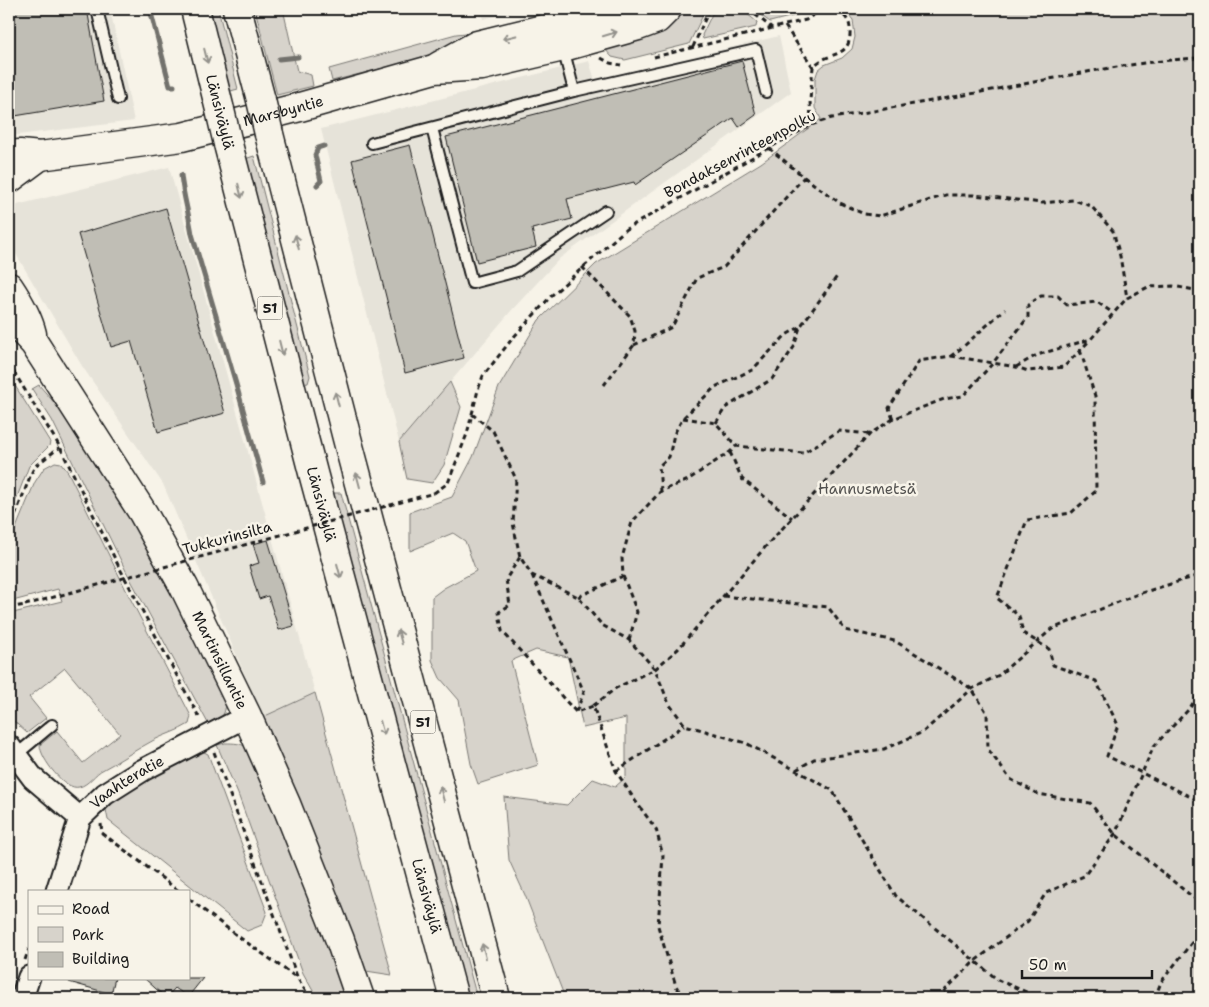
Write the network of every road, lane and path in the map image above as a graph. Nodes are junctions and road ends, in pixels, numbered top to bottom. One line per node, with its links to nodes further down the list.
1 (98, 9): 17 (lane)
2 (195, 9): 93 (main road, Länsiväylä / 51, one-way to 93, bridge)
3 (237, 9): 94 (main road, 51, one-way to 3, bridge)
4 (625, 9): 11 (main road, Marsbyntie)
5 (668, 9): 11 (main road, Marsbyntie, one-way to 5)
6 (748, 9): 10 (path)
7 (834, 9): 14 (path)
8 (708, 12): 12 (path)
9 (785, 26): 14 (path)
10 (773, 29)
11 (559, 33): 15 (lane); 23 (main road, Marsbyntie)
12 (692, 47)
13 (1200, 58): 18 (path, Bondaksenrinteenpolku)
14 (813, 67): 18 (path)
15 (574, 91): 16 (lane); 19 (lane)
16 (766, 92)
17 (118, 99)
18 (811, 125): 21 (path, Bondaksenrinteenpolku)
19 (432, 128): 20 (lane); 26 (lane)
20 (372, 143)
21 (769, 148): 24 (path); 27 (path, Bondaksenrinteenpolku)
22 (9, 155): 23 (main road, Marsbyntie)
23 (40, 156): 25 (main road, Marsbyntie)
24 (804, 177): 31 (path); 38 (path)
25 (9, 179)
26 (606, 211)
27 (582, 267): 38 (path); 45 (path, Bondaksenrinteenpolku)
28 (838, 275): 35 (path)
29 (9, 287): 37 (main road, Martinsillantie)
30 (1200, 291): 31 (path)
31 (1127, 298): 33 (path)
32 (1004, 309): 40 (path)
33 (1113, 313): 36 (path); 41 (path)
34 (9, 317): 37 (main road, Martinsillantie)
35 (800, 327): 46 (path); 48 (path)
36 (1091, 340): 39 (path); 43 (path)
37 (34, 343): 71 (main road, Martinsillantie)
38 (634, 345): 44 (path)
39 (1080, 350): 43 (path); 65 (path)
40 (951, 356): 41 (path); 47 (path)
41 (993, 363): 43 (path); 47 (path)
42 (9, 364): 51 (path)
43 (1016, 367)
44 (604, 385)
45 (472, 414): 54 (path, Bondaksenrinteenpolku); 57 (path)
46 (683, 418): 48 (path); 53 (path)
47 (893, 420): 49 (path)
48 (716, 423): 50 (path)
49 (870, 434): 50 (path); 55 (path)
50 (736, 446): 52 (path)
51 (60, 447): 56 (path); 74 (path)
52 (730, 452): 53 (path); 55 (path)
53 (661, 491): 60 (path)
54 (434, 493): 63 (path, Tukkurinsilta, bridge)
55 (792, 518): 61 (path)
56 (9, 532)
57 (520, 557): 58 (path); 70 (path)
58 (532, 575): 62 (path); 70 (path)
59 (1200, 575): 65 (path)
60 (623, 576): 62 (path); 64 (path)
61 (723, 596): 66 (path); 67 (path)
62 (578, 597): 64 (path)
63 (9, 608)
64 (629, 640): 66 (path)
65 (1038, 641): 67 (path); 78 (path)
66 (655, 669): 69 (path); 73 (path)
67 (972, 689): 77 (path); 81 (path)
68 (1200, 691): 78 (path)
69 (593, 706): 70 (path); 76 (path)
70 (576, 712)
71 (247, 716): 74 (street, Vaahteratie); 92 (main road, Martinsillantie)
72 (52, 725): 75 (lane)
73 (685, 725): 76 (path); 77 (path)
74 (208, 735): 80 (street, Vaahteratie); 88 (path)
75 (12, 751): 80 (street)
76 (616, 770): 95 (path)
77 (796, 770): 87 (path)
78 (1142, 774): 79 (path); 81 (path)
79 (1200, 797)
80 (87, 812): 82 (street, Vaahteratie); 83 (path)
81 (1114, 834): 85 (path); 87 (path)
82 (57, 890)
83 (177, 890)
84 (190, 900): 88 (path)
85 (1200, 903)
86 (1200, 932): 98 (path)
87 (975, 961): 96 (path); 97 (path)
88 (298, 979): 91 (path)
89 (28, 980): 90 (street)
90 (22, 998)
91 (310, 998)
92 (360, 998)
93 (454, 998)
94 (496, 998)
95 (684, 998)
96 (937, 998)
97 (1086, 998)
98 (1155, 998)

